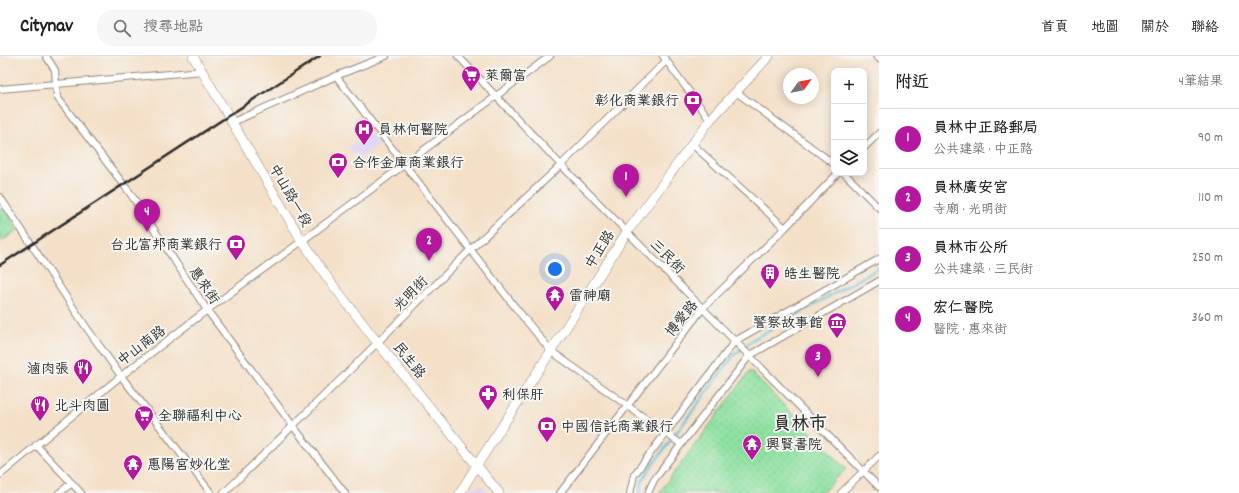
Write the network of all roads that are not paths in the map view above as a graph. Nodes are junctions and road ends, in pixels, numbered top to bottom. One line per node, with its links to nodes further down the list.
1 (46, 56): 12 (street, 惠來街)
2 (193, 56): 10 (street, 中山路一段)
3 (386, 56): 11 (street)
4 (458, 56): 15 (street, 三民街)
5 (550, 56): 15 (street, 中山路一段)
6 (769, 56): 14 (street, 中正路)
7 (876, 56): 9 (street)
8 (665, 58): 16 (street); 23 (street, 光明街)
9 (879, 59)
10 (203, 72): 12 (street); 17 (street, 中山路一段)
11 (336, 76): 17 (street); 22 (street)
12 (56, 84): 13 (street); 35 (street, 惠來街)
13 (0, 89)
14 (736, 92): 16 (street, 中正路); 21 (street)
15 (497, 96): 22 (street, 中山路一段); 23 (street, 三民街)
16 (710, 120): 19 (street, 中正路)
17 (233, 122): 30 (street, 中山路一段)
18 (879, 133): 20 (street)
19 (692, 144): 28 (street); 29 (street, 中正路)
20 (867, 145)
21 (831, 162)
22 (403, 165): 30 (street, 中山路一段); 31 (street)
23 (561, 165): 29 (street, 三民街); 31 (street, 光明街)
24 (835, 176): 28 (street, 博愛路)
25 (847, 176): 27 (street)
26 (0, 197): 40 (street)
27 (879, 208)
28 (785, 228): 34 (street, 博愛路)
29 (627, 232): 34 (street, 三民街); 38 (street, 中正路)
30 (302, 241): 35 (street, 中山南路); 37 (street, 民生路)
31 (470, 250): 37 (street, 光明街); 38 (street)
32 (879, 259): 36 (street)
33 (879, 280): 39 (street)
34 (703, 308): 36 (street, 三民街); 41 (street, 博愛路)
35 (207, 310): 40 (street, 中山南路); 42 (street, 惠來街)
36 (735, 341): 39 (street, 三民街); 43 (street)
37 (377, 342): 42 (street, 光明街); 47 (street, 民生路)
38 (551, 351): 41 (street); 47 (street, 中正路)
39 (749, 356): 44 (street); 48 (street, 三民街)
40 (120, 376): 45 (street, 中山南路); 54 (street)
41 (628, 405): 43 (street); 59 (street, 博愛路)
42 (293, 426): 55 (street, 光明街); 56 (street, 惠來街)
43 (666, 432): 44 (street); 60 (street)
44 (682, 444): 61 (street)
45 (36, 445): 49 (street, 中山南路); 50 (street)
46 (879, 456): 48 (street)
47 (477, 465): 57 (street, 中正路); 58 (street, 民生路)
48 (864, 471): 51 (street, 三民街); 62 (street)
49 (0, 475)
50 (72, 483): 52 (street); 53 (street)
51 (879, 487)
52 (60, 493)
53 (81, 493)
54 (211, 493)
55 (224, 493)
56 (345, 493)
57 (460, 493)
58 (499, 493)
59 (560, 493)
60 (630, 493)
61 (648, 493)
62 (841, 493)

